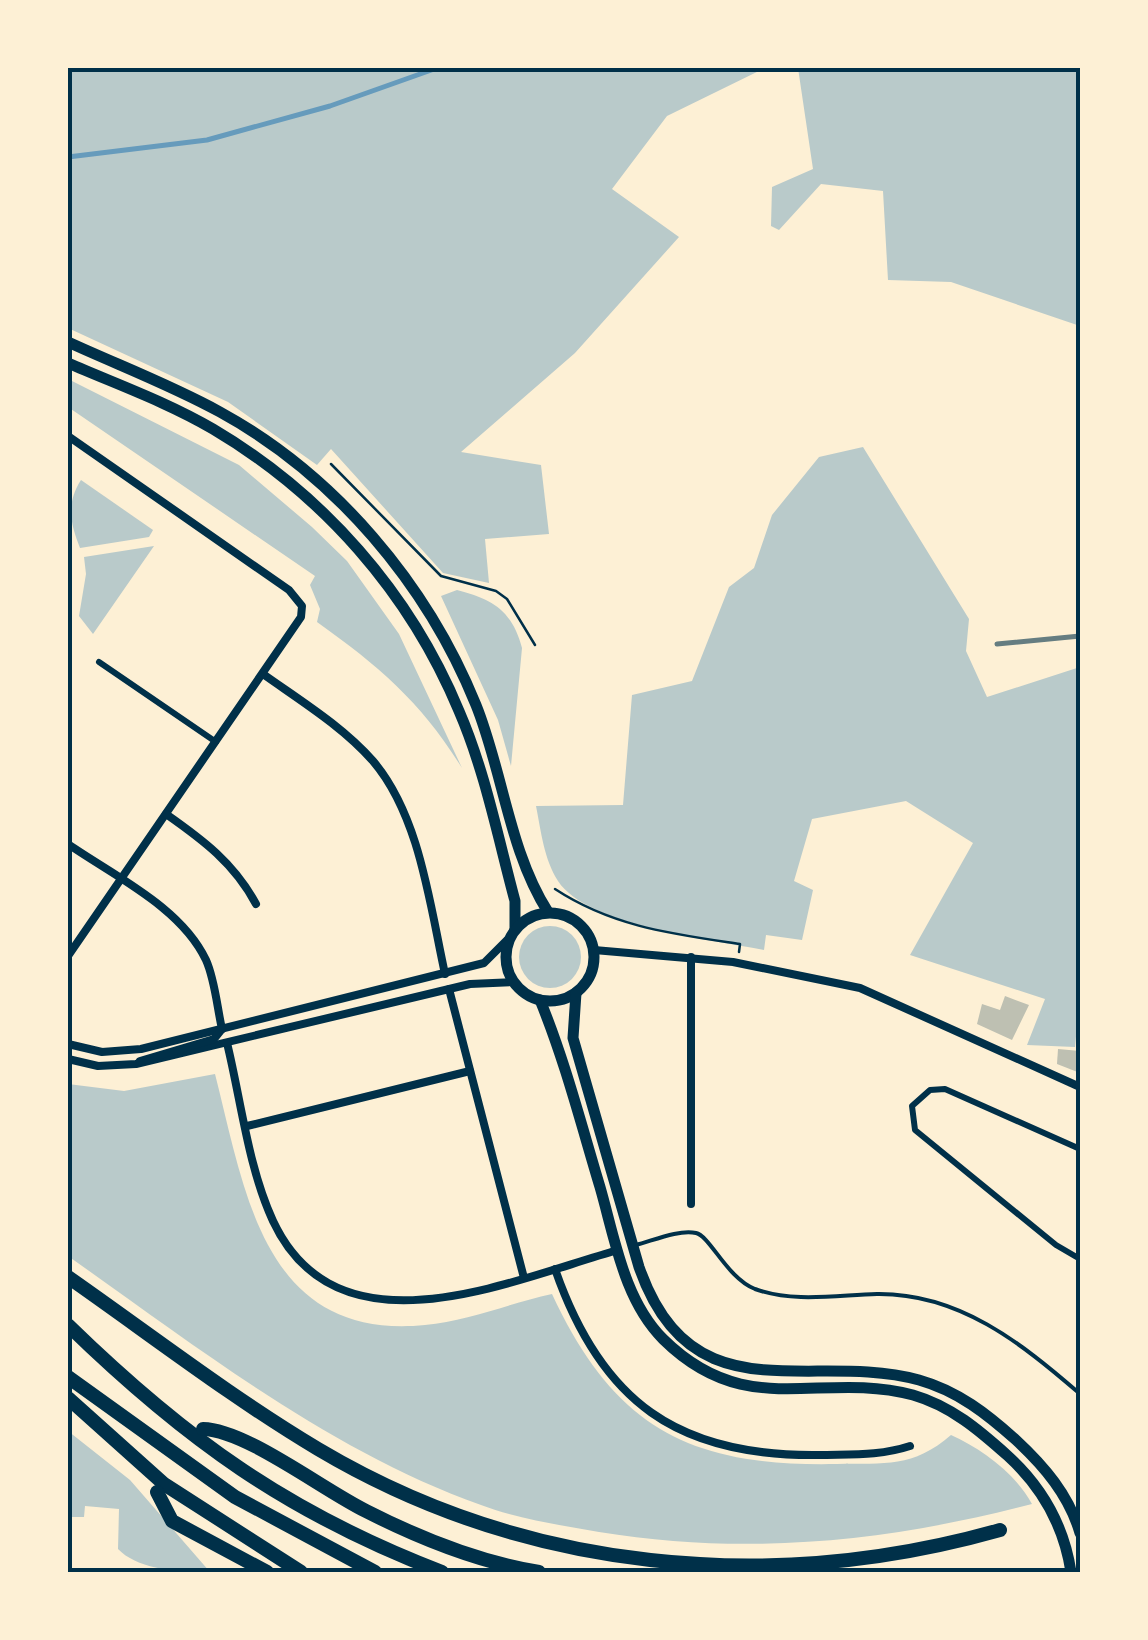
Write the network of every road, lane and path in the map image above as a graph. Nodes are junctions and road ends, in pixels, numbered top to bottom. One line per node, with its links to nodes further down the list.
1 (68, 342): 13 (main road)
2 (68, 362): 14 (main road)
3 (68, 436): 7 (street)
4 (331, 464): 5 (path)
5 (534, 645)
6 (100, 662): 8 (street)
7 (263, 674): 8 (street); 18 (street)
8 (216, 742): 9 (street)
9 (166, 814): 11 (street); 12 (street)
10 (68, 844): 11 (street)
11 (120, 881): 16 (street); 23 (street)
12 (256, 904)
13 (548, 912): 14 (main road); 15 (main road)
14 (513, 933): 18 (street); 19 (main road)
15 (594, 950): 17 (street); 21 (main road)
16 (68, 956)
17 (692, 957): 29 (street); 32 (street)
18 (445, 974): 23 (street)
19 (513, 982): 20 (street); 22 (main road)
20 (449, 989): 24 (street); 28 (street)
21 (576, 993): 22 (main road); 33 (main road)
22 (540, 1000): 34 (main road)
23 (222, 1029): 25 (street); 27 (street)
24 (227, 1043): 27 (street); 30 (street)
25 (68, 1044)
26 (68, 1060): 27 (street)
27 (136, 1064)
28 (470, 1071): 30 (street); 38 (street)
29 (1080, 1087)
30 (248, 1126): 38 (street)
31 (1080, 1148): 35 (street)
32 (691, 1204)
33 (633, 1246): 41 (lane); 47 (main road)
34 (618, 1250): 36 (street); 55 (main road)
35 (1080, 1258)
36 (555, 1269): 38 (street); 44 (street)
37 (68, 1277): 48 (highway)
38 (524, 1278)
39 (68, 1325): 52 (highway)
40 (68, 1377): 51 (highway)
41 (1080, 1393)
42 (68, 1398): 50 (highway)
43 (203, 1429): 53 (highway)
44 (910, 1446)
45 (157, 1492): 49 (highway)
46 (1000, 1530): 48 (highway)
47 (1080, 1532)
48 (788, 1567): 54 (highway)
49 (268, 1572)
50 (302, 1572)
51 (375, 1572)
52 (442, 1572)
53 (539, 1572)
54 (766, 1572)
55 (1072, 1572)

